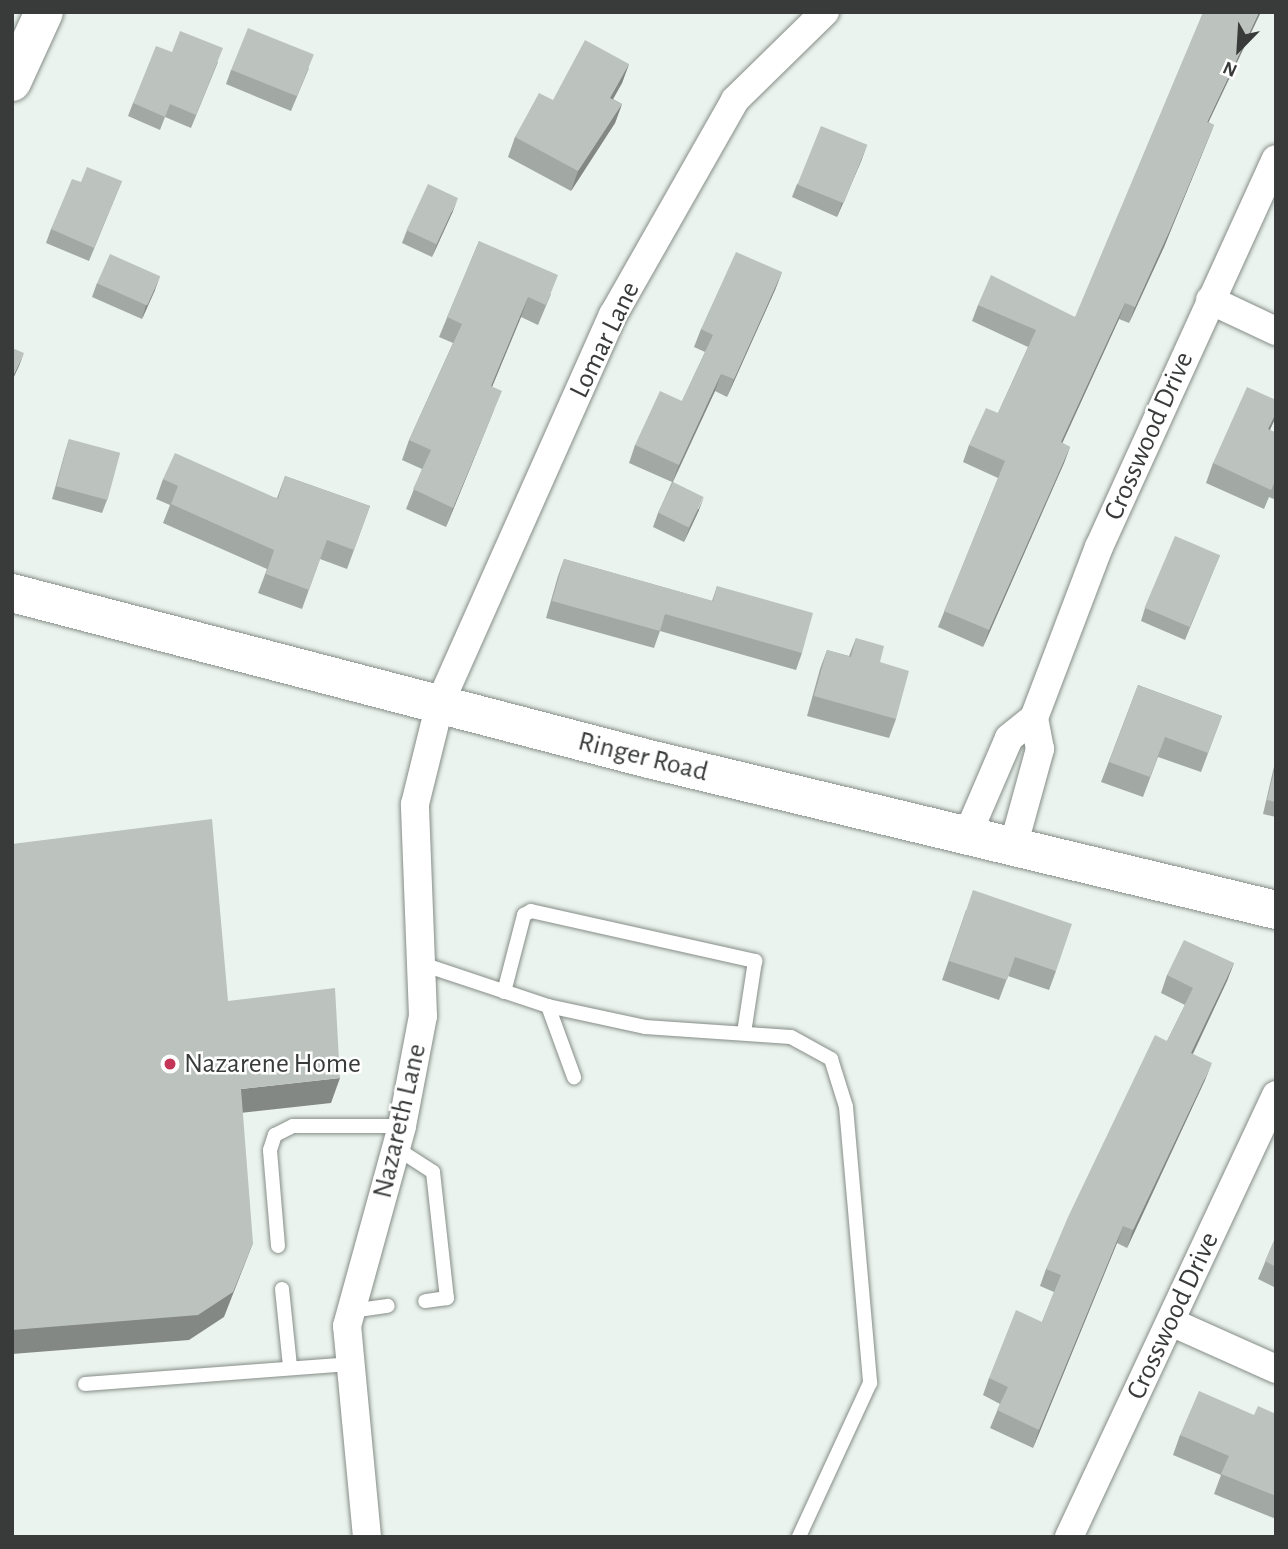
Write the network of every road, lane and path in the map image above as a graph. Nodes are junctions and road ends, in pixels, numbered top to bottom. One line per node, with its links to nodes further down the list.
1 (825, 12): 8 (street, Lomar Lane)
2 (41, 13): 3 (street)
3 (12, 82)
4 (1276, 159): 5 (street, Crosswood Drive)
5 (1210, 300): 6 (street); 9 (street, Crosswood Drive)
6 (1276, 331)
7 (12, 593): 8 (street, Ringer Road)
8 (440, 703): 10 (street, Ringer Road); 13 (street, Nazareth Lane)
9 (1034, 718): 10 (street, Crosswood Drive); 11 (street, Crosswood Drive)
10 (966, 838): 11 (street, Ringer Road)
11 (1013, 847): 12 (street, Ringer Road)
12 (1276, 910)
13 (425, 965): 14 (lane); 19 (street, Nazareth Lane)
14 (504, 992): 15 (lane); 16 (lane)
15 (548, 1006): 16 (lane); 17 (lane)
16 (744, 1033): 31 (lane)
17 (574, 1077)
18 (1276, 1095): 25 (street, Crosswood Drive)
19 (399, 1137): 20 (lane); 22 (lane); 24 (street, Nazareth Lane)
20 (278, 1245)
21 (282, 1289): 27 (lane)
22 (425, 1301)
23 (388, 1306): 24 (lane)
24 (351, 1311): 26 (street, Nazareth Lane)
25 (1171, 1322): 28 (street); 32 (street, Crosswood Drive)
26 (352, 1364): 27 (lane); 30 (street, Nazareth Lane)
27 (290, 1367): 29 (lane)
28 (1276, 1369)
29 (85, 1384)
30 (367, 1537)
31 (799, 1537)
32 (1069, 1537)

